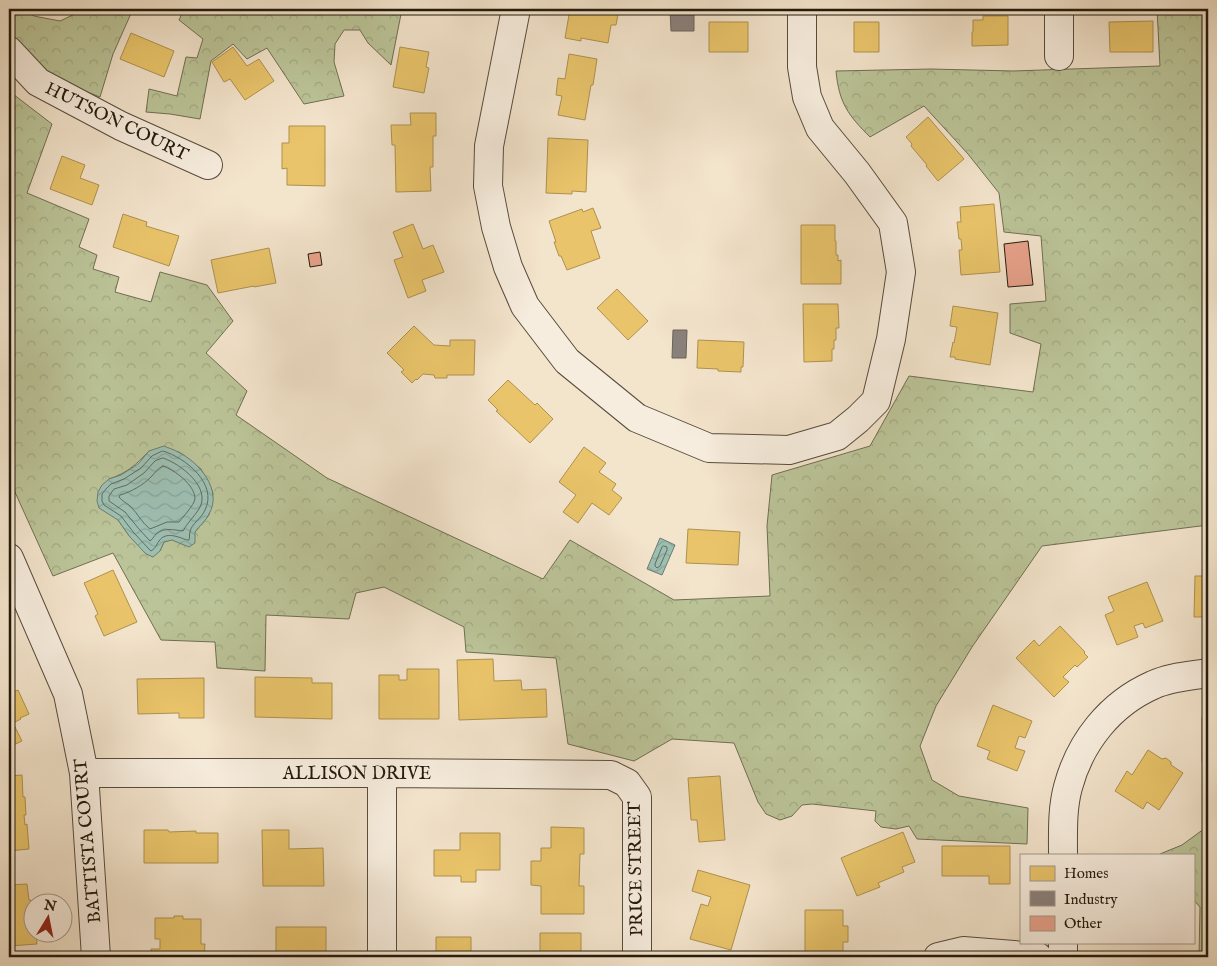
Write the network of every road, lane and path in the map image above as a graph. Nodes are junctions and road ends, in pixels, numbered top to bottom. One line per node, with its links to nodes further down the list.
1 (516, 9): 2 (street)
2 (802, 9)
3 (1059, 9): 5 (street)
4 (9, 51): 6 (street, HUTSON COURT)
5 (1059, 56)
6 (208, 165)
7 (9, 558): 9 (street, BATTISTA COURT)
8 (1208, 673): 12 (street)
9 (84, 773): 10 (street, ALLISON DRIVE); 14 (street, BATTISTA COURT)
10 (382, 773): 11 (street, ALLISON DRIVE); 15 (street)
11 (628, 783): 16 (street, PRICE STREET)
12 (1063, 854)
13 (1063, 944): 19 (street)
14 (96, 957)
15 (382, 957)
16 (637, 957)
17 (938, 957): 18 (street)
18 (1038, 957)
19 (1063, 957)

